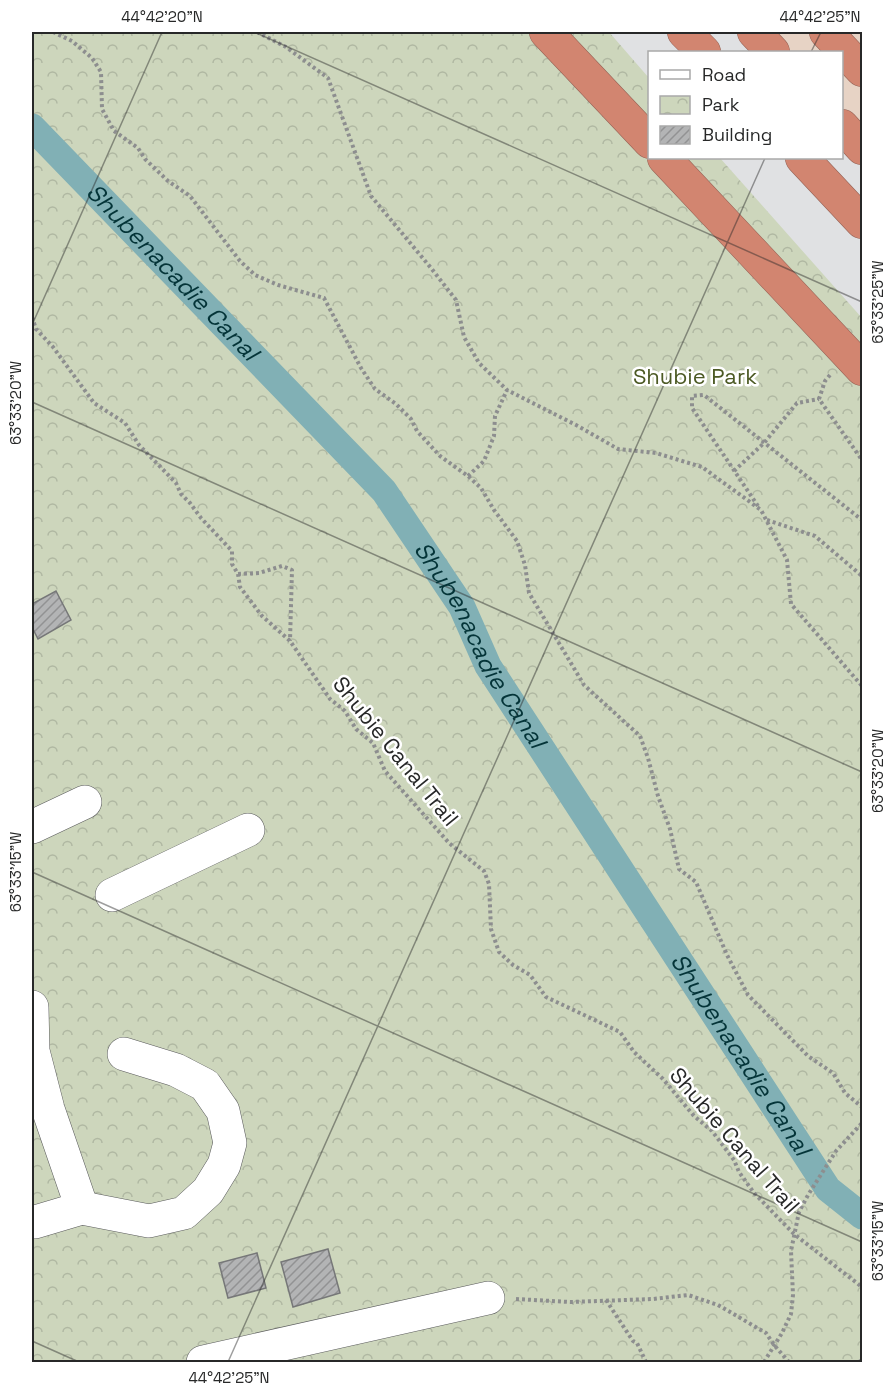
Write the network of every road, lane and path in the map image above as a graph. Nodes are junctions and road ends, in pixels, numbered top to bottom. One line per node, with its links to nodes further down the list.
1 (53, 32): 23 (path)
2 (257, 32): 18 (path)
3 (546, 32): 11 (highway)
4 (684, 32): 7 (highway)
5 (754, 32): 8 (highway)
6 (826, 32): 9 (highway)
7 (703, 51)
8 (772, 51)
9 (862, 70)
10 (843, 127): 12 (highway)
11 (648, 140)
12 (862, 148)
13 (665, 159): 17 (highway)
14 (803, 159): 15 (highway)
15 (862, 222)
16 (32, 317): 27 (path, Shubie Canal Trail)
17 (849, 369): 19 (path)
18 (507, 390): 23 (path); 24 (path)
19 (819, 399): 20 (path); 21 (path)
20 (764, 443): 22 (path); 22 (path); 26 (path)
21 (862, 460)
22 (735, 471): 24 (path)
23 (468, 476): 37 (path)
24 (761, 510): 25 (path)
25 (766, 520): 28 (path); 30 (path)
26 (862, 520)
27 (238, 573): 29 (path, Shubie Canal Trail); 29 (path)
28 (862, 576)
29 (290, 641): 41 (path, Shubie Canal Trail)
30 (862, 686)
31 (85, 802): 32 (lane)
32 (32, 827)
33 (248, 830): 34 (lane)
34 (112, 895)
35 (32, 1007): 39 (lane)
36 (124, 1054): 39 (lane)
37 (862, 1107)
38 (862, 1124): 41 (path)
39 (82, 1208): 40 (lane)
40 (32, 1222)
41 (794, 1234): 42 (path, Shubie Canal Trail); 45 (path)
42 (862, 1287)
43 (488, 1298): 44 (path); 46 (lane)
44 (606, 1300): 45 (path); 47 (path)
45 (774, 1346): 48 (path); 49 (path)
46 (203, 1362)
47 (646, 1362)
48 (764, 1362)
49 (789, 1362)

